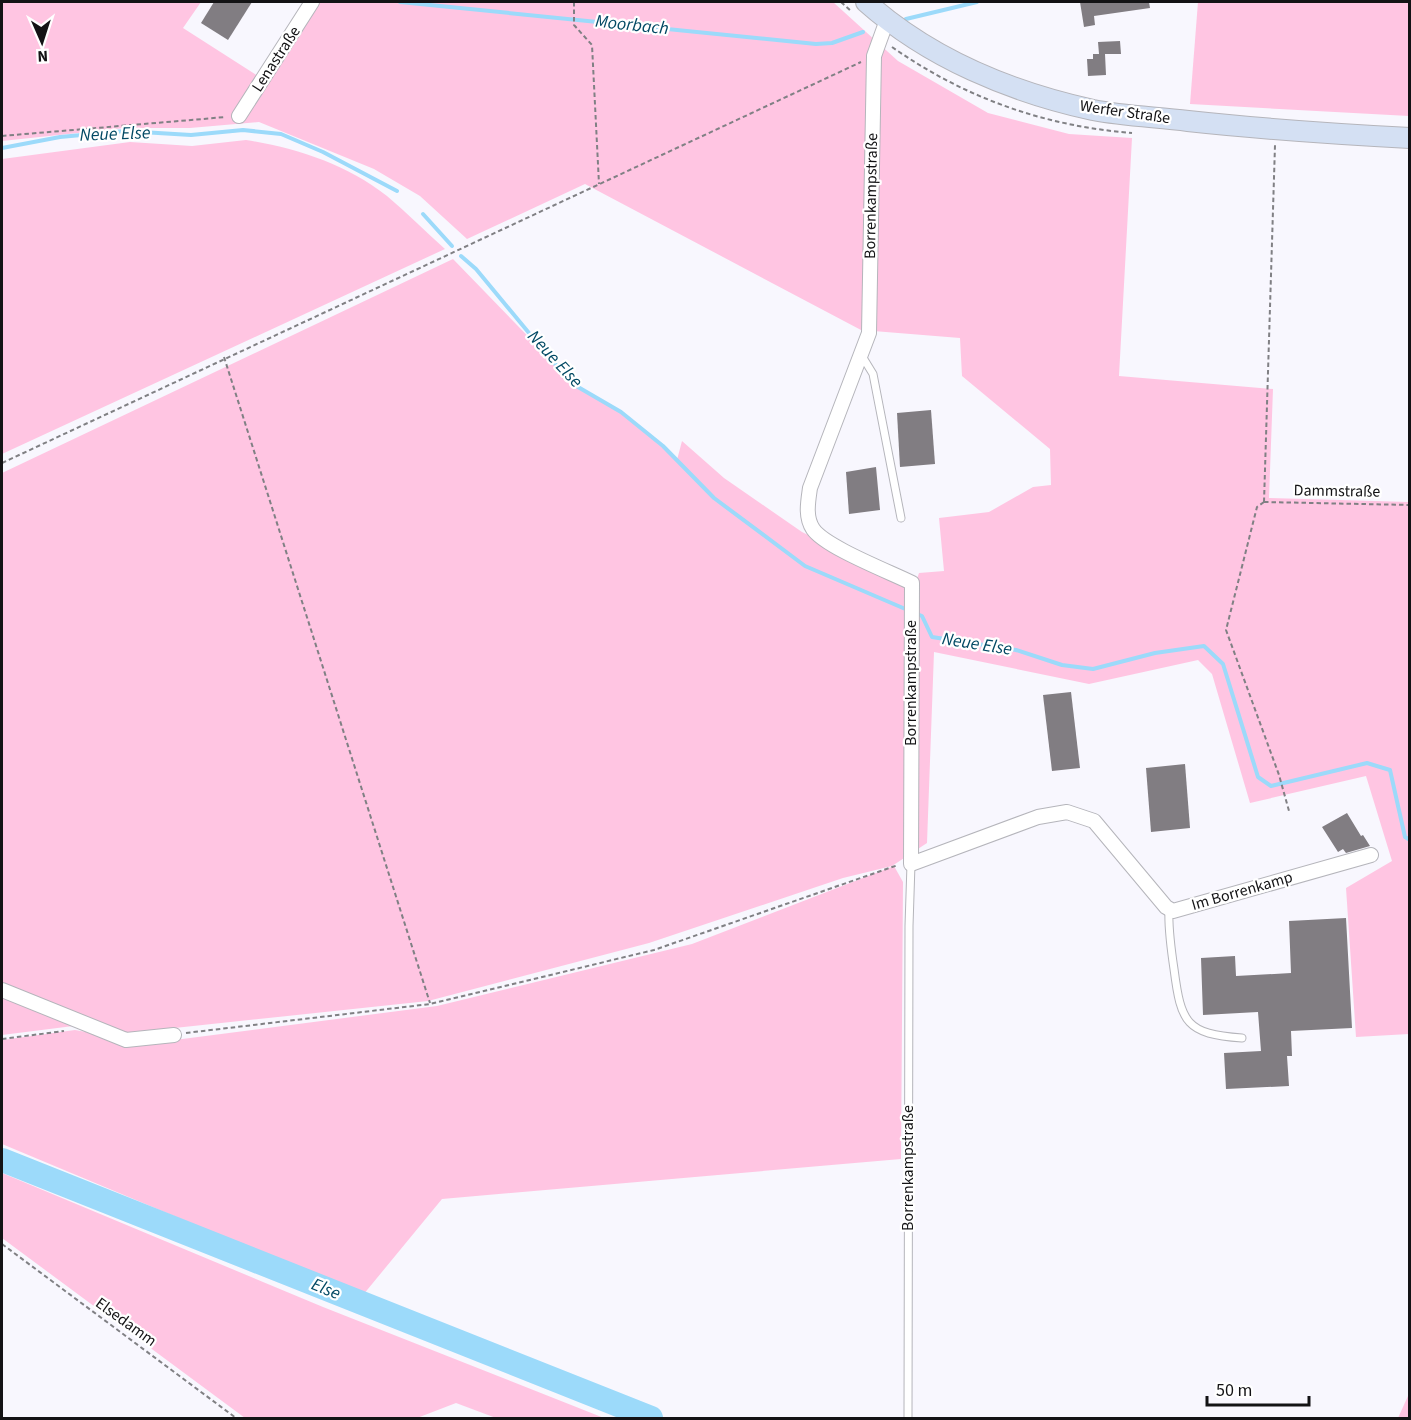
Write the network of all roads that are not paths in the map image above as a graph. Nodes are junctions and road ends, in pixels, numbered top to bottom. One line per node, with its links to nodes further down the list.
1 (312, 2): 4 (street, Lenastraße)
2 (866, 2): 3 (street, Werfer Straße)
3 (887, 20): 5 (street, Werfer Straße); 6 (street, Borrenkampstraße)
4 (238, 116)
5 (1410, 138)
6 (861, 354): 7 (lane); 9 (street, Borrenkampstraße)
7 (901, 518)
8 (1371, 855): 10 (street, Im Borrenkamp)
9 (911, 864): 10 (street, Im Borrenkamp); 14 (lane, Borrenkampstraße)
10 (1168, 909): 13 (lane)
11 (2, 990): 12 (street)
12 (174, 1035)
13 (1242, 1038)
14 (908, 1419)

